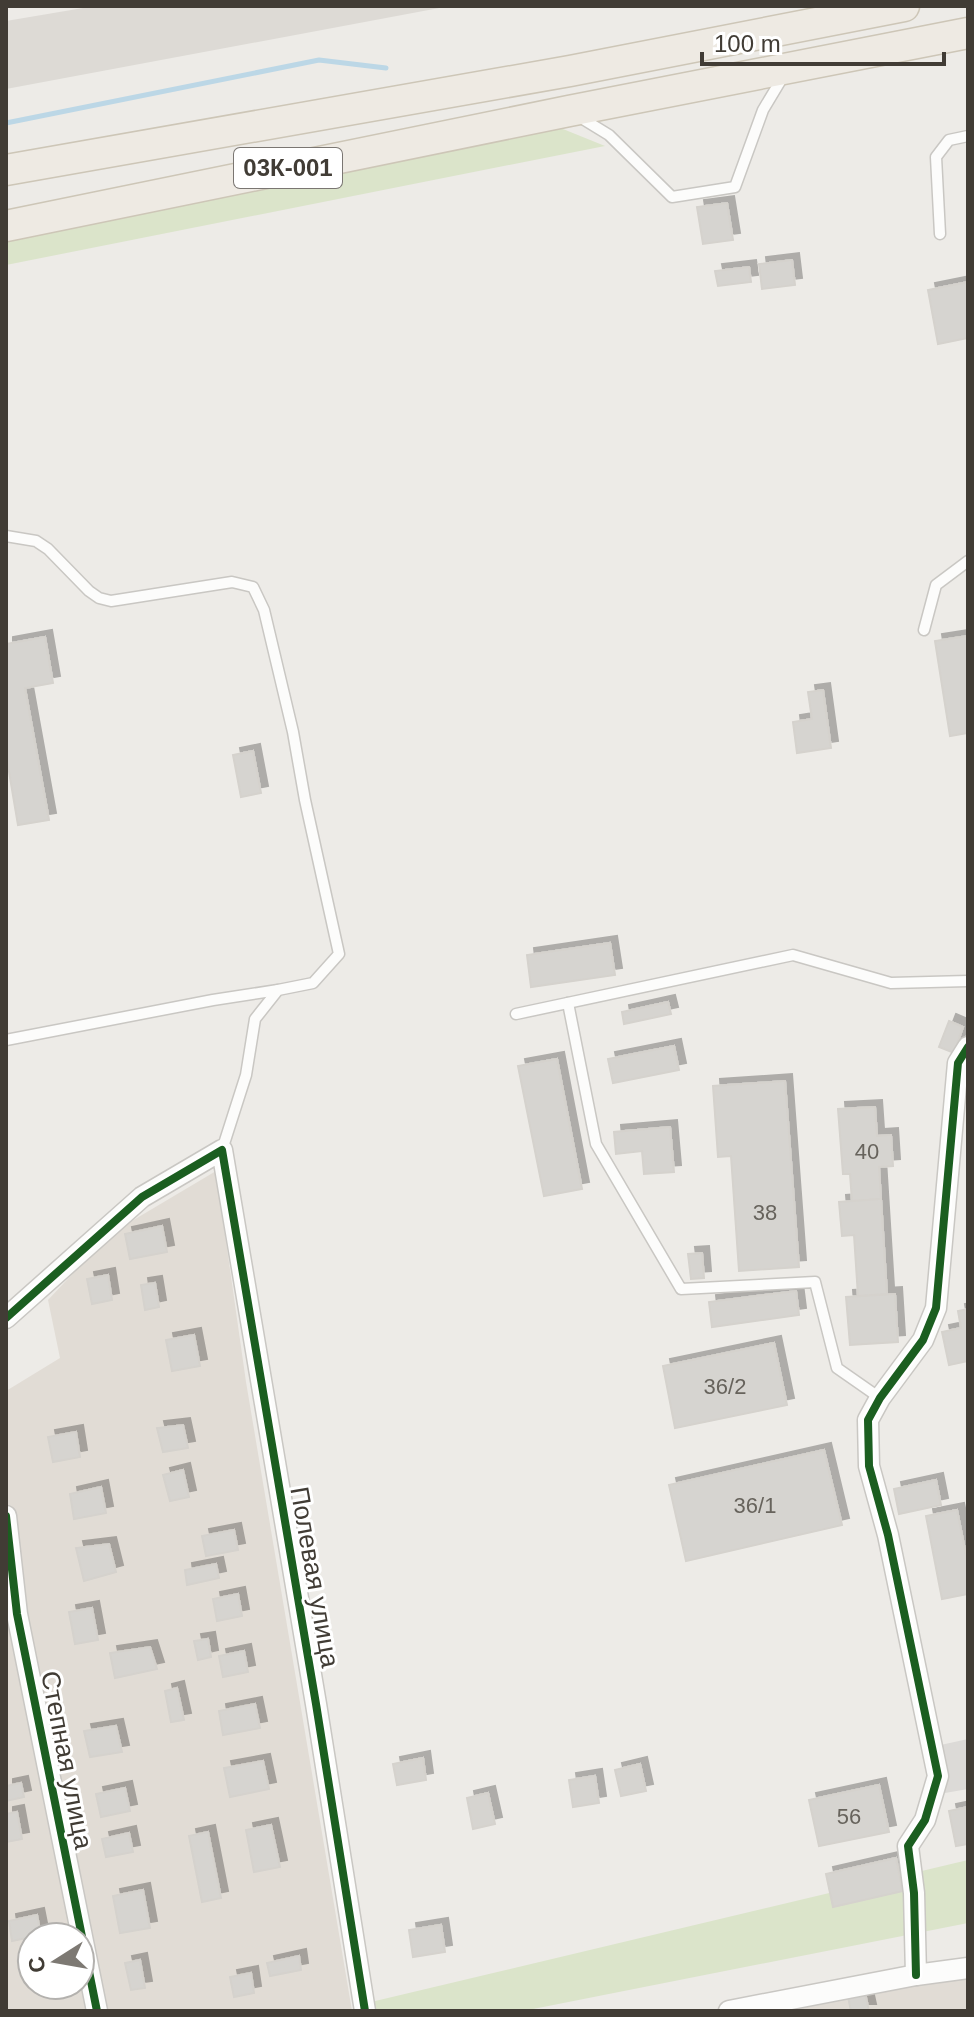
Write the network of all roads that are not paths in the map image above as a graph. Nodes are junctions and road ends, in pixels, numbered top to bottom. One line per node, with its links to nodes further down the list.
1 (904, 6): 6 (main road, 03К-001)
2 (968, 33): 3 (main road, 03К-001)
3 (789, 68): 4 (main road, 03К-001); 4 (lane)
4 (569, 111): 7 (main road, 03К-001)
5 (968, 136): 8 (lane)
6 (6, 170)
7 (15, 225)
8 (940, 234)
9 (6, 536): 13 (lane)
10 (968, 561): 11 (lane)
11 (924, 630)
12 (968, 981): 14 (lane)
13 (278, 990): 16 (lane); 18 (lane)
14 (568, 1003): 15 (lane); 20 (lane)
15 (516, 1014)
16 (6, 1040)
17 (968, 1047): 20 (street)
18 (222, 1150): 19 (street); 25 (street, Полевая улица)
19 (6, 1318)
20 (880, 1398): 23 (street)
21 (6, 1516): 24 (street, Степная улица)
22 (968, 1968): 23 (street)
23 (916, 1975): 26 (street)
24 (97, 2011)
25 (365, 2011)
26 (729, 2011)

